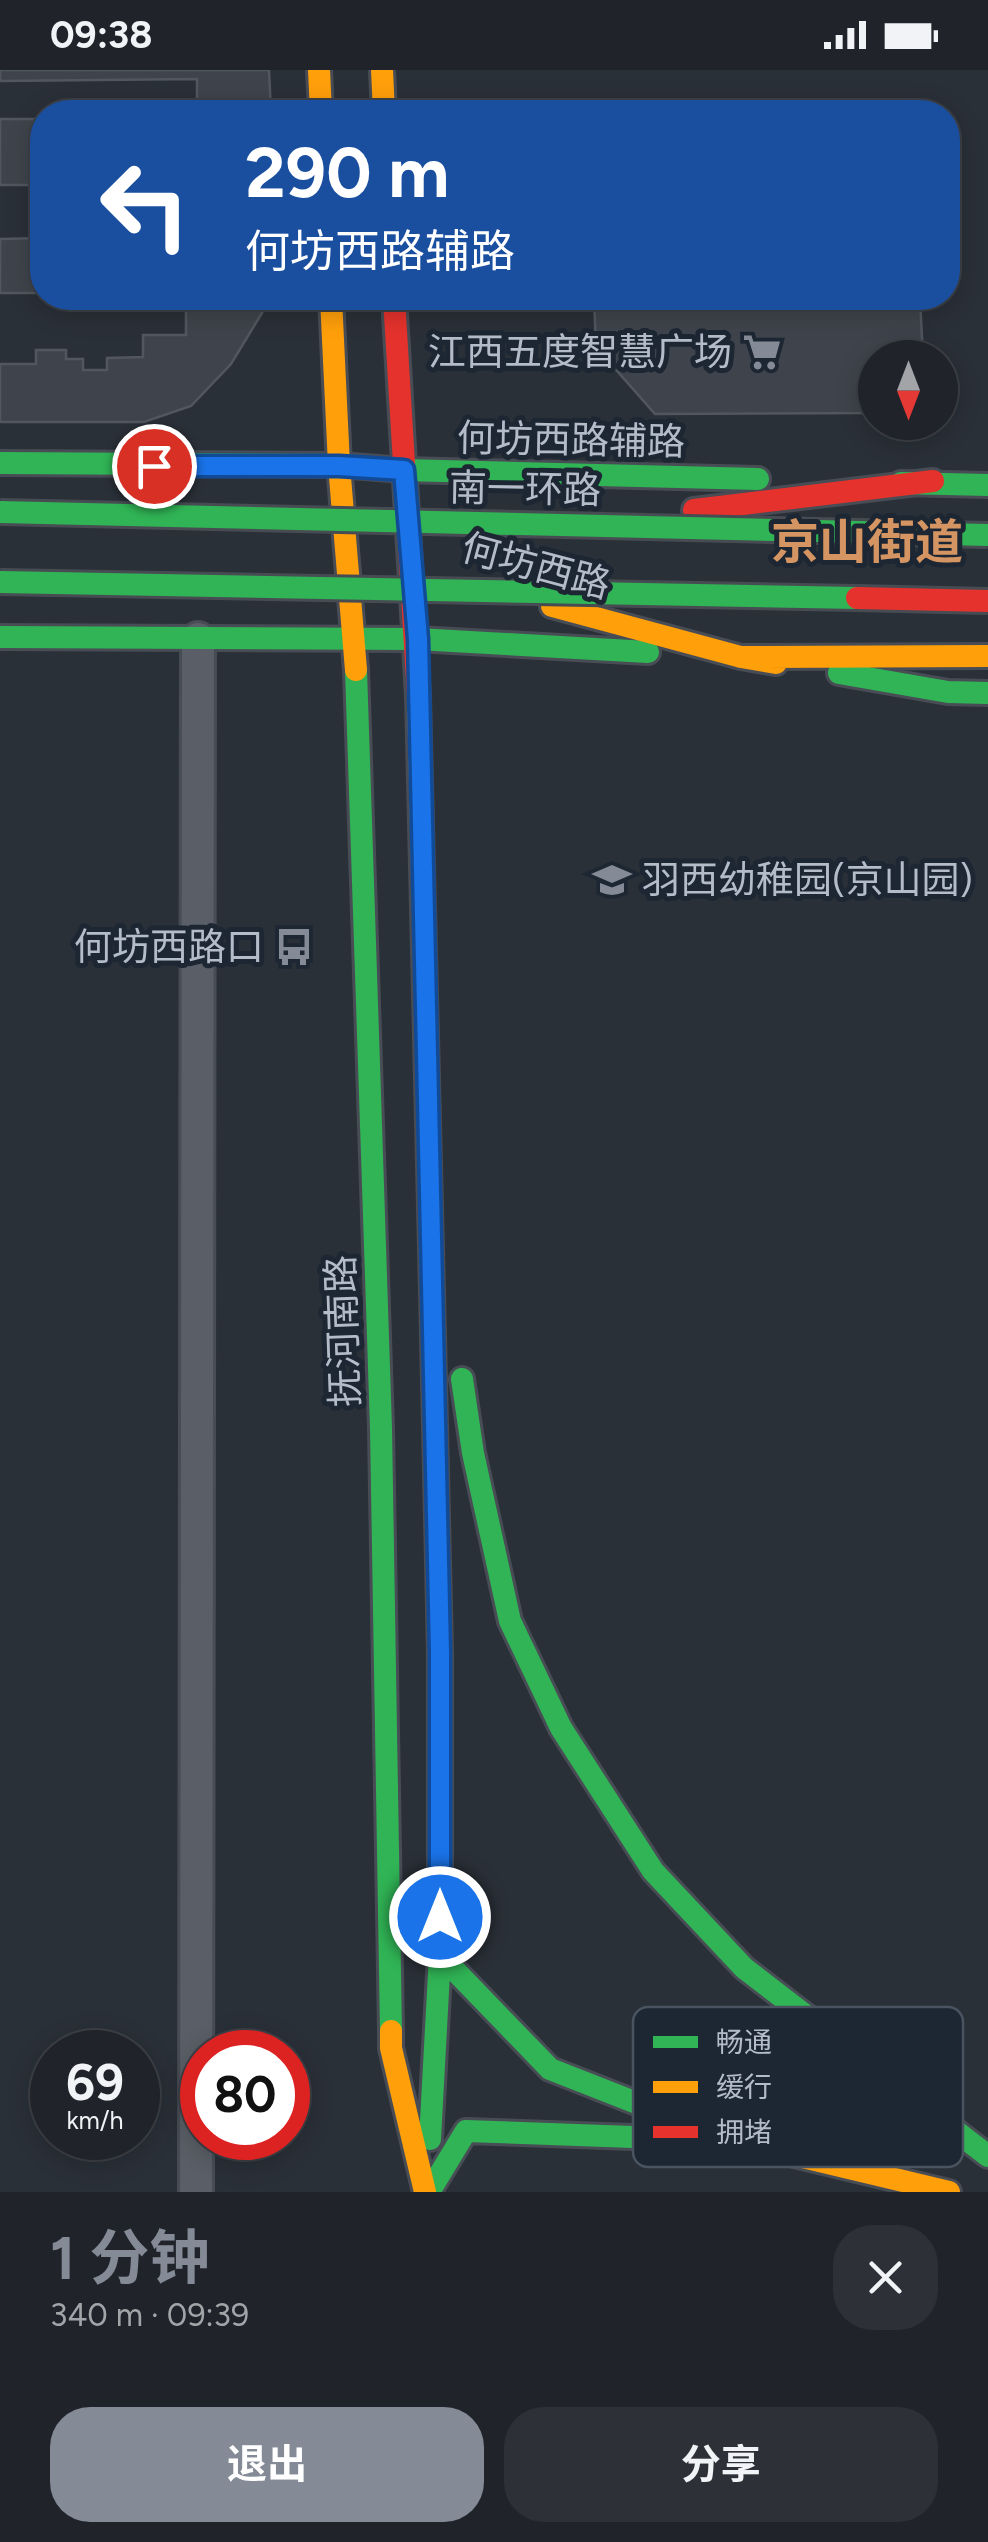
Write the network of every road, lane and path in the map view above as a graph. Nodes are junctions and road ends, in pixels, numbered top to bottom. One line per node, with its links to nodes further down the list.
1 (319, 70): 3 (main road)
2 (382, 70): 4 (main road)
3 (321, 100)
4 (383, 100)
5 (332, 310): 9 (main road, 抚河南路)
6 (395, 310): 10 (main road)
7 (0, 463): 8 (main road, 何坊西路辅路)
8 (80, 466): 9 (main road, 何坊西路辅路); 13 (main road)
9 (339, 466): 10 (main road, 何坊西路辅路); 19 (main road, 抚河南路)
10 (404, 470): 12 (main road, 何坊西路辅路); 20 (main road)
11 (988, 477): 12 (main road, 何坊西路)
12 (901, 483): 14 (main road); 20 (main road, 何坊西路)
13 (16, 484)
14 (988, 485)
15 (0, 512): 17 (main road, 南一环路, bridge)
16 (0, 527): 18 (main road)
17 (988, 535)
18 (231, 540)
19 (346, 552): 20 (main road, 何坊西路); 21 (main road, 何坊西路); 26 (main road, 抚河南路)
20 (404, 554): 27 (main road); 29 (main road, 何坊西路)
21 (0, 560)
22 (0, 582): 23 (main road, bridge)
23 (988, 600)
24 (0, 638): 25 (main road)
25 (198, 639): 26 (main road); 39 (street)
26 (355, 639): 27 (main road); 40 (main road, 抚河南路)
27 (418, 639): 29 (main road); 31 (main road)
28 (988, 656): 29 (main road)
29 (741, 657): 30 (main road, 何坊西路)
30 (988, 693)
31 (428, 1149): 32 (main road); 33 (main road)
32 (440, 1955): 34 (main road); 40 (main road)
33 (795, 2007)
34 (633, 2102)
35 (633, 2137): 40 (main road)
36 (963, 2137): 37 (main road)
37 (988, 2156)
38 (845, 2167): 41 (main road)
39 (196, 2192)
40 (427, 2192)
41 (950, 2192)

